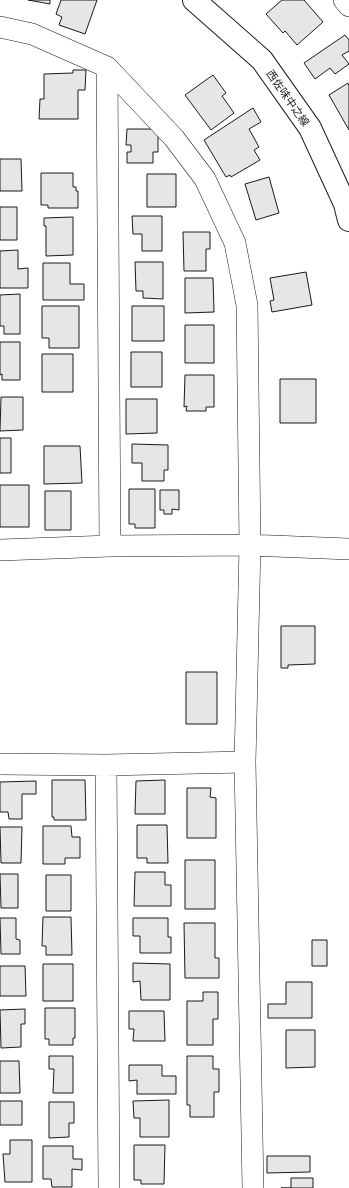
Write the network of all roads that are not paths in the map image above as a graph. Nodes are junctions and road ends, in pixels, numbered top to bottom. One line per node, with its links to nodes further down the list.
1 (194, 0): 6 (main road, 西佐味中之線)
2 (344, 0): 3 (street)
3 (349, 6)
4 (0, 27): 5 (street)
5 (107, 67): 7 (street); 8 (street)
6 (349, 220)
7 (250, 545): 8 (street); 9 (street); 11 (street)
8 (110, 546): 10 (street)
9 (349, 549)
10 (0, 550)
11 (245, 762): 13 (street); 15 (street)
12 (0, 764): 13 (street)
13 (106, 765): 14 (street)
14 (109, 1188)
15 (253, 1188)

